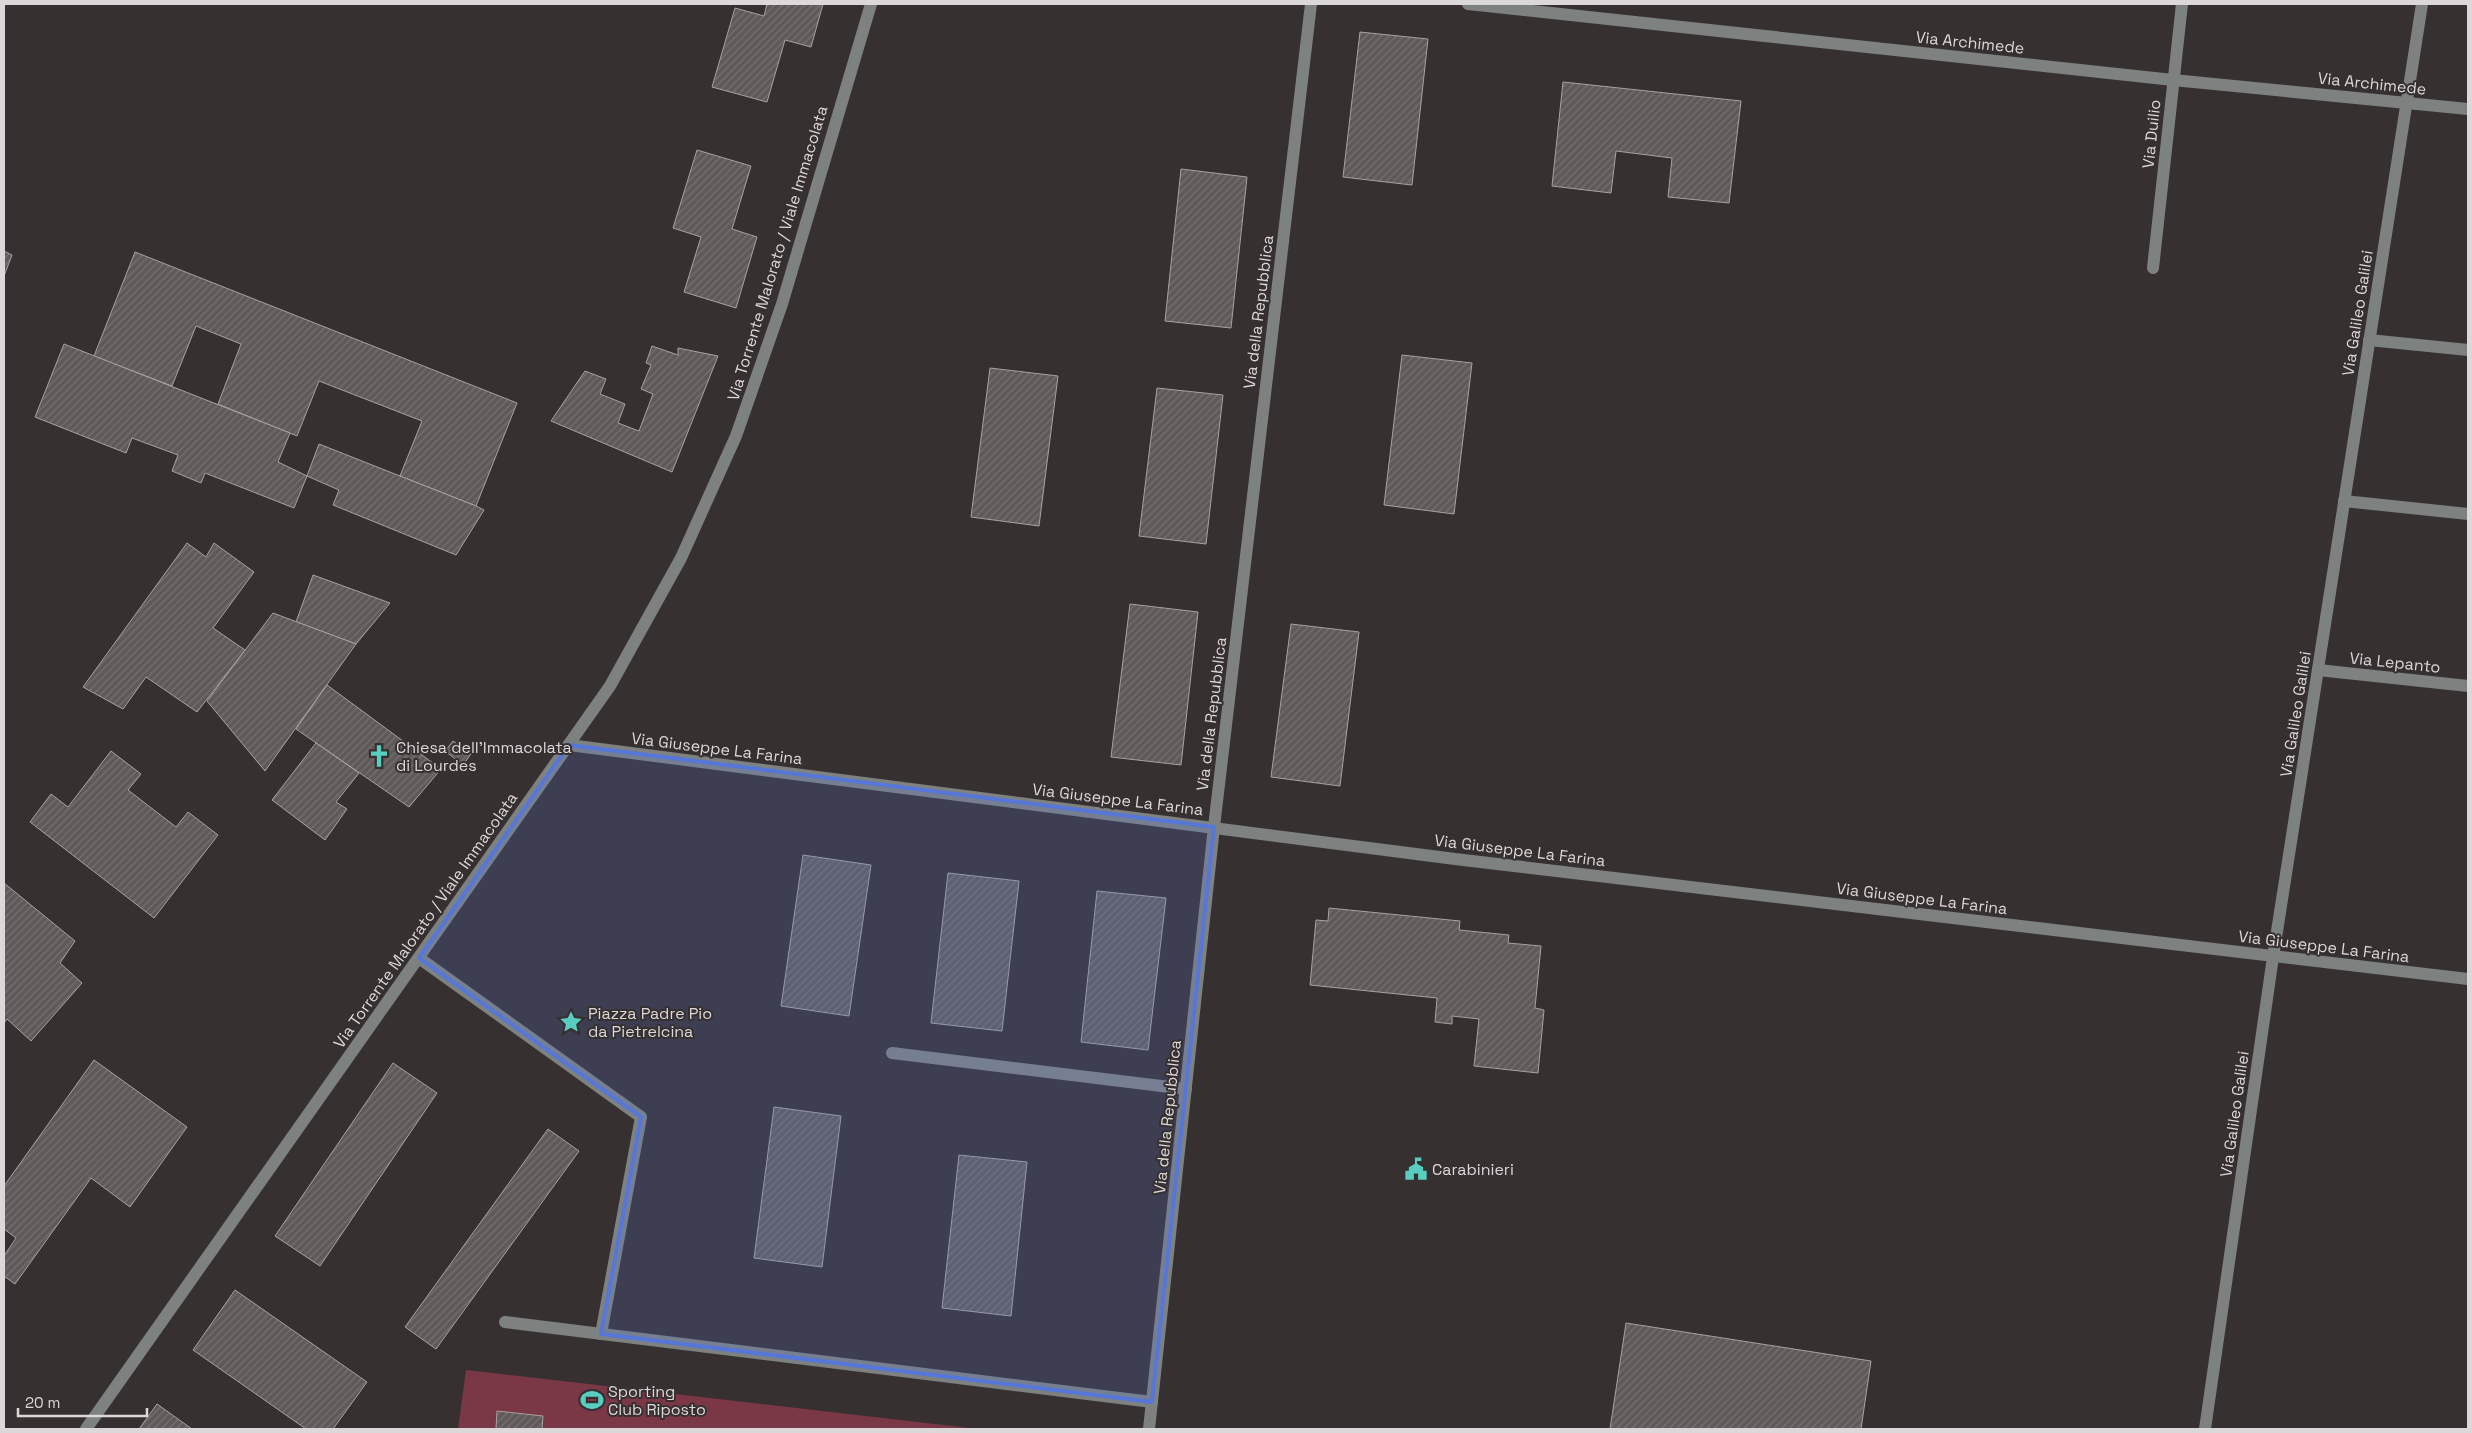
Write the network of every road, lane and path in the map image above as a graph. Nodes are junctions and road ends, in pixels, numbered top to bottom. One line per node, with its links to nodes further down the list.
1 (870, 4): 16 (street, Via Torrente Malorato / Viale Immacolata)
2 (1311, 4): 17 (street, Via della Repubblica)
3 (1468, 4): 6 (street, Via Archimede)
4 (2182, 4): 6 (street, Via Duilio)
5 (2422, 4): 7 (street, Via Galileo Galilei)
6 (2173, 80): 7 (street, Via Archimede); 9 (street, Via Duilio)
7 (2407, 103): 8 (street, Via Archimede); 10 (street, Via Galileo Galilei)
8 (2468, 109)
9 (2153, 268)
10 (2370, 340): 11 (street); 12 (street, Via Galileo Galilei)
11 (2468, 350)
12 (2344, 501): 13 (street); 14 (street, Via Galileo Galilei)
13 (2468, 514)
14 (2318, 670): 15 (street, Via Lepanto); 18 (street, Via Galileo Galilei)
15 (2468, 686)
16 (569, 745): 17 (street, Via Giuseppe La Farina); 19 (street, Via Torrente Malorato / Viale Immacolata)
17 (1214, 827): 18 (street, Via Giuseppe La Farina); 22 (street, Via della Repubblica)
18 (2273, 956): 20 (street, Via Giuseppe La Farina); 28 (street, Via Galileo Galilei)
19 (418, 958): 24 (street); 26 (street, Via Torrente Malorato / Viale Immacolata)
20 (2468, 979)
21 (892, 1053): 22 (street)
22 (1186, 1089): 25 (street, Via della Repubblica)
23 (505, 1322): 24 (street)
24 (601, 1334): 25 (street)
25 (1152, 1402): 27 (street, Via della Repubblica)
26 (86, 1429)
27 (1149, 1429)
28 (2205, 1429)

